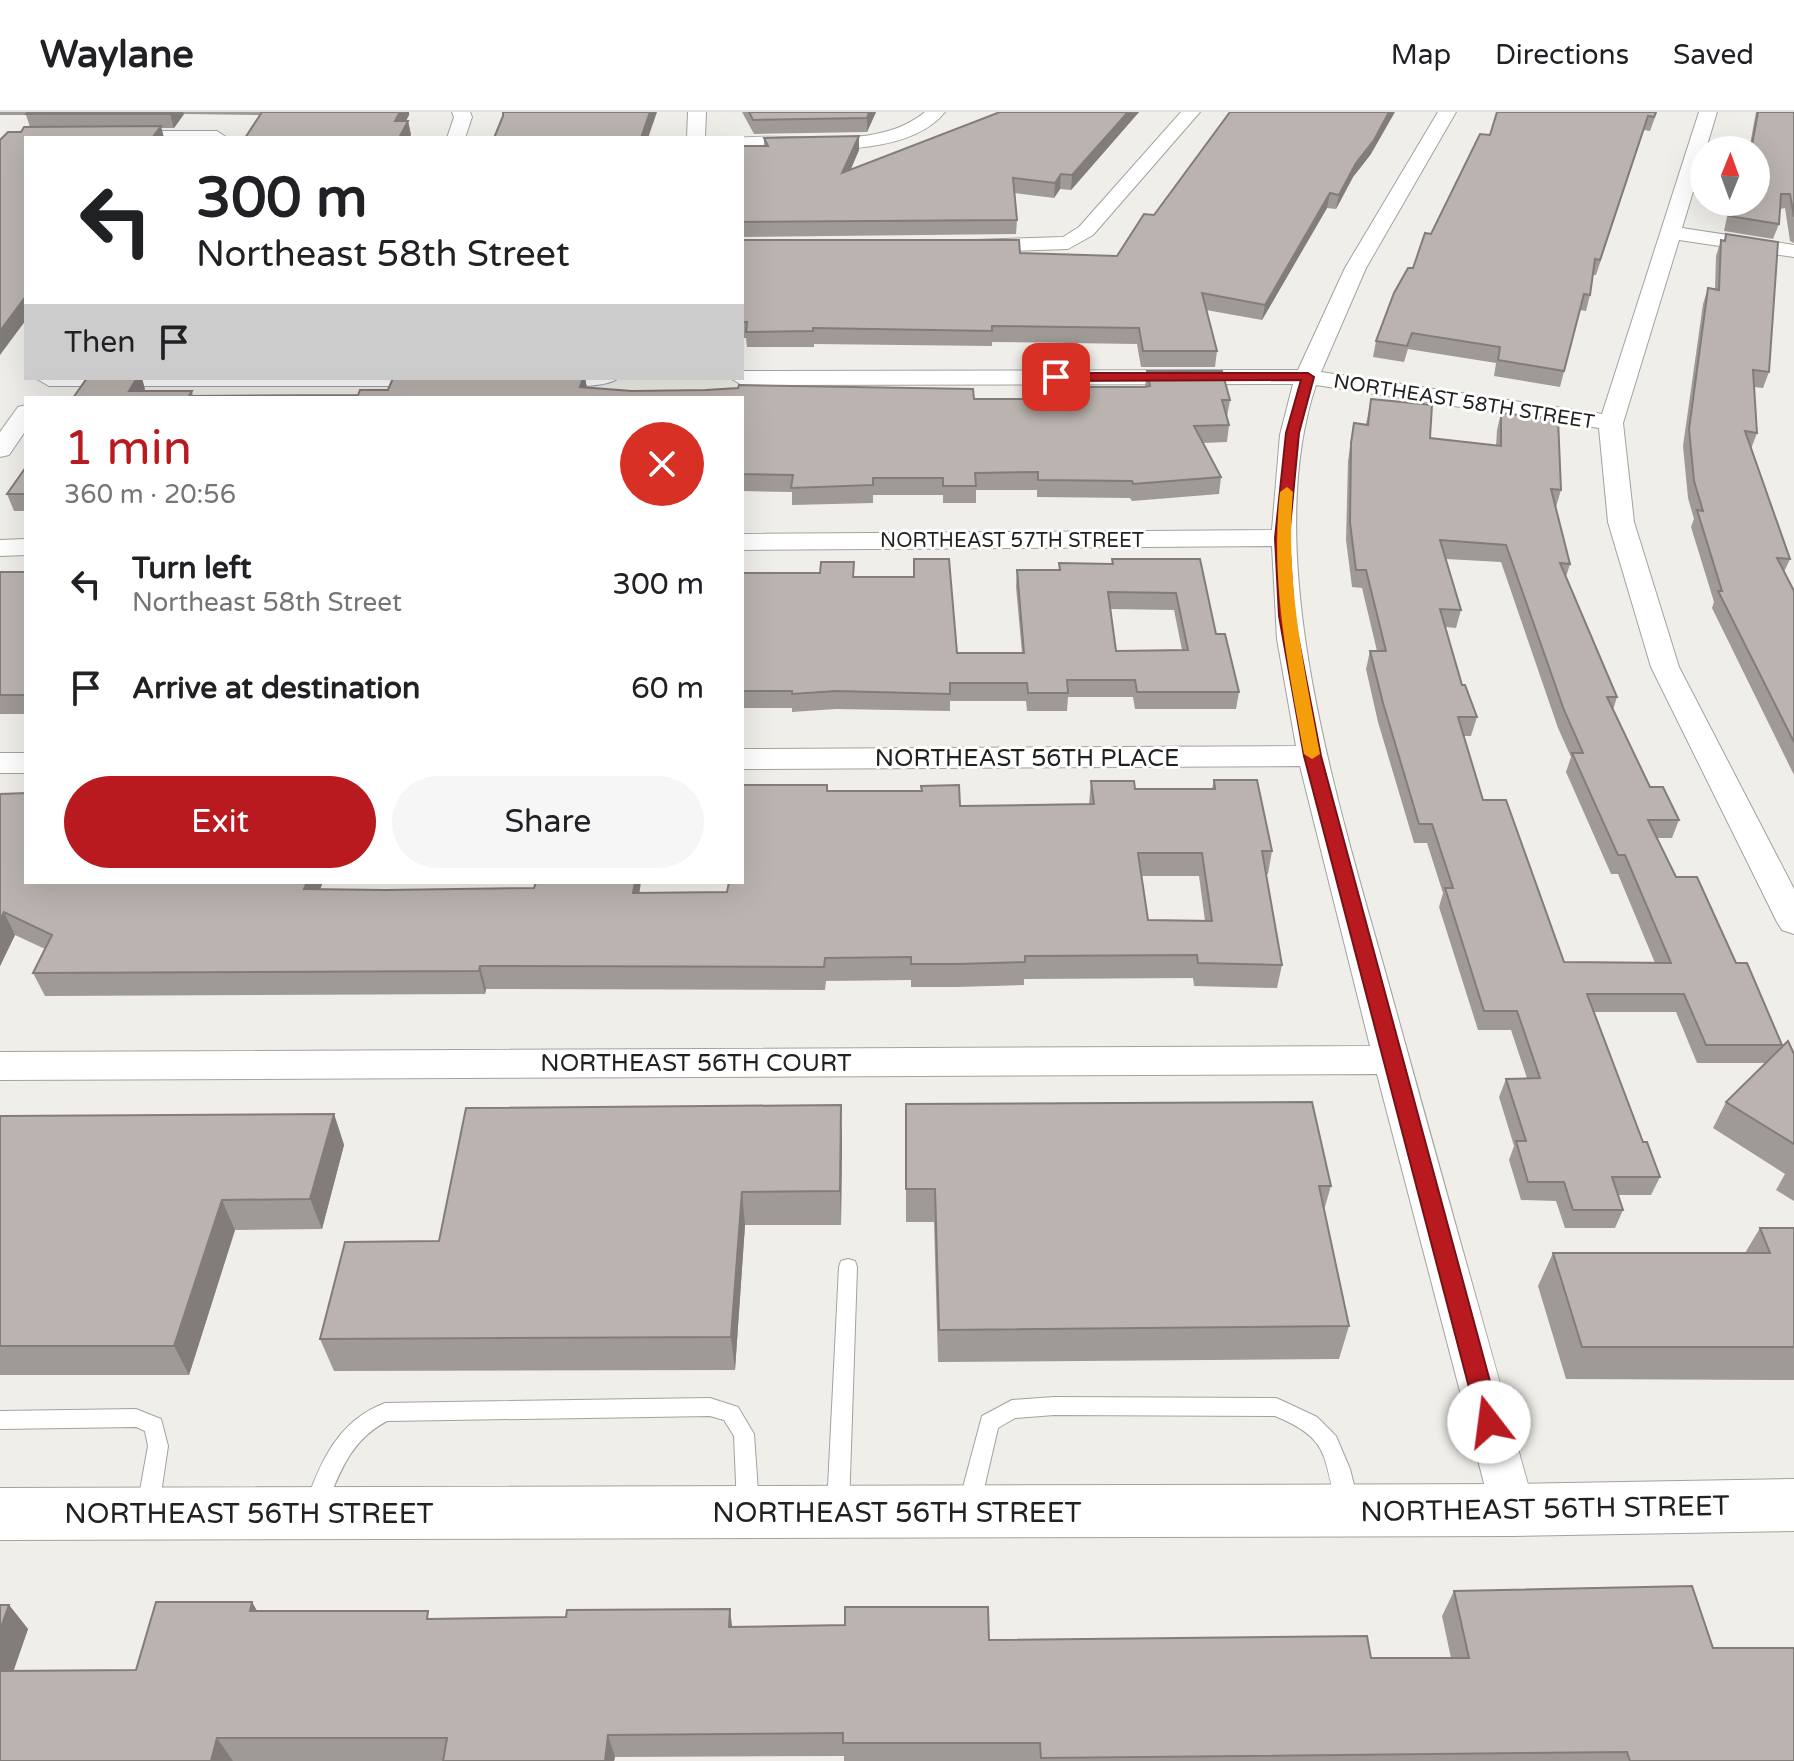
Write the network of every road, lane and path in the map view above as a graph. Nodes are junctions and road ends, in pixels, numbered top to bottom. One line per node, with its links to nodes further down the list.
1 (461, 112): 7 (street)
2 (697, 112): 8 (street)
3 (936, 112): 9 (street)
4 (1191, 112): 11 (street)
5 (1447, 112): 13 (street)
6 (1708, 112): 10 (street)
7 (457, 136)
8 (696, 136)
9 (744, 143)
10 (1669, 232): 12 (street); 18 (street)
11 (957, 246)
12 (1794, 251)
13 (1308, 377): 14 (street, NORTHEAST 58TH STREET); 18 (street, NORTHEAST 58TH STREET); 20 (street)
14 (744, 378)
15 (297, 380): 16 (street)
16 (45, 385)
17 (24, 415): 19 (street)
18 (1611, 423): 28 (street)
19 (0, 450)
20 (1282, 538): 21 (street, NORTHEAST 57TH STREET); 24 (street)
21 (744, 542)
22 (24, 547): 23 (street)
23 (0, 548)
24 (1312, 756): 25 (street, NORTHEAST 56TH PLACE); 29 (street)
25 (744, 759)
26 (0, 763): 27 (street)
27 (24, 763)
28 (1794, 922)
29 (1392, 1060): 30 (street, NORTHEAST 56TH COURT); 35 (street)
30 (0, 1066)
31 (848, 1267): 38 (lane)
32 (0, 1420): 39 (lane)
33 (1794, 1505): 35 (street, NORTHEAST 56TH STREET)
34 (1349, 1510): 35 (street, NORTHEAST 56TH STREET); 36 (street, NORTHEAST 56TH STREET); 36 (lane)
35 (1513, 1510)
36 (968, 1511): 38 (street, NORTHEAST 56TH STREET)
37 (748, 1512): 38 (street, NORTHEAST 56TH STREET); 40 (street, NORTHEAST 56TH STREET); 40 (lane)
38 (838, 1512)
39 (147, 1513): 40 (street, NORTHEAST 56TH STREET); 41 (street, NORTHEAST 56TH STREET)
40 (314, 1513)
41 (0, 1514)

